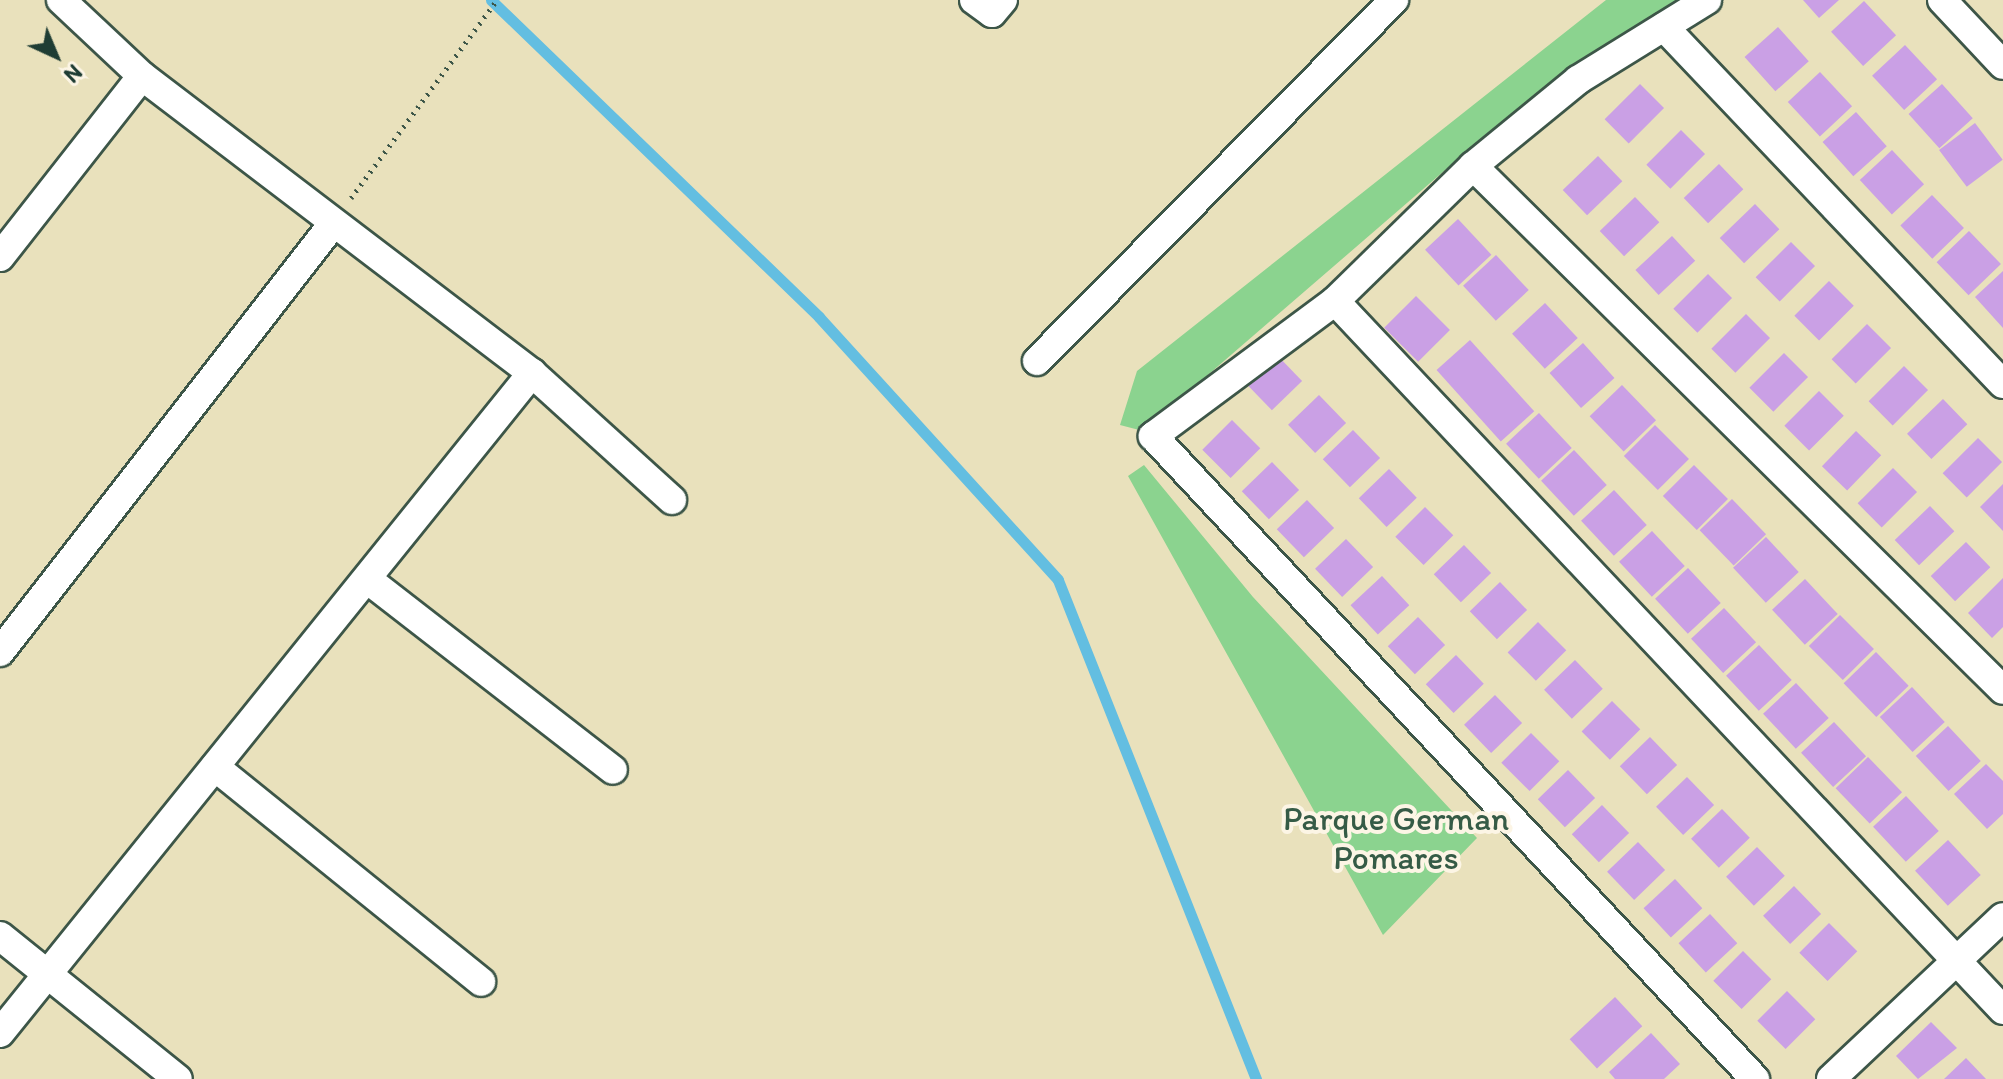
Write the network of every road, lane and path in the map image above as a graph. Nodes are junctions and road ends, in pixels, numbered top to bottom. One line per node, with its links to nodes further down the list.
1 (61, 0): 10 (street)
2 (497, 0): 12 (path)
3 (974, 0): 4 (street)
4 (1003, 0)
5 (1394, 0): 15 (street)
6 (1707, 0): 8 (street)
7 (1942, 0): 9 (street)
8 (1664, 27): 11 (street); 17 (street)
9 (2003, 65)
10 (142, 76): 12 (street); 13 (street)
11 (1473, 166): 14 (street); 21 (street)
12 (332, 225): 16 (street); 20 (street)
13 (0, 257)
14 (1335, 301): 26 (street); 32 (street)
15 (1037, 361)
16 (532, 373): 18 (street); 19 (street)
17 (2003, 384)
18 (672, 500)
19 (367, 579): 22 (street); 23 (street)
20 (0, 652)
21 (2003, 690)
22 (215, 767): 27 (street); 28 (street)
23 (613, 770)
24 (2003, 917): 26 (street)
25 (0, 936): 27 (street)
26 (1958, 961): 29 (street); 33 (street)
27 (47, 974): 30 (street); 31 (street)
28 (481, 982)
29 (2003, 1010)
30 (0, 1033)
31 (178, 1079)
32 (1755, 1079)
33 (1831, 1079)

